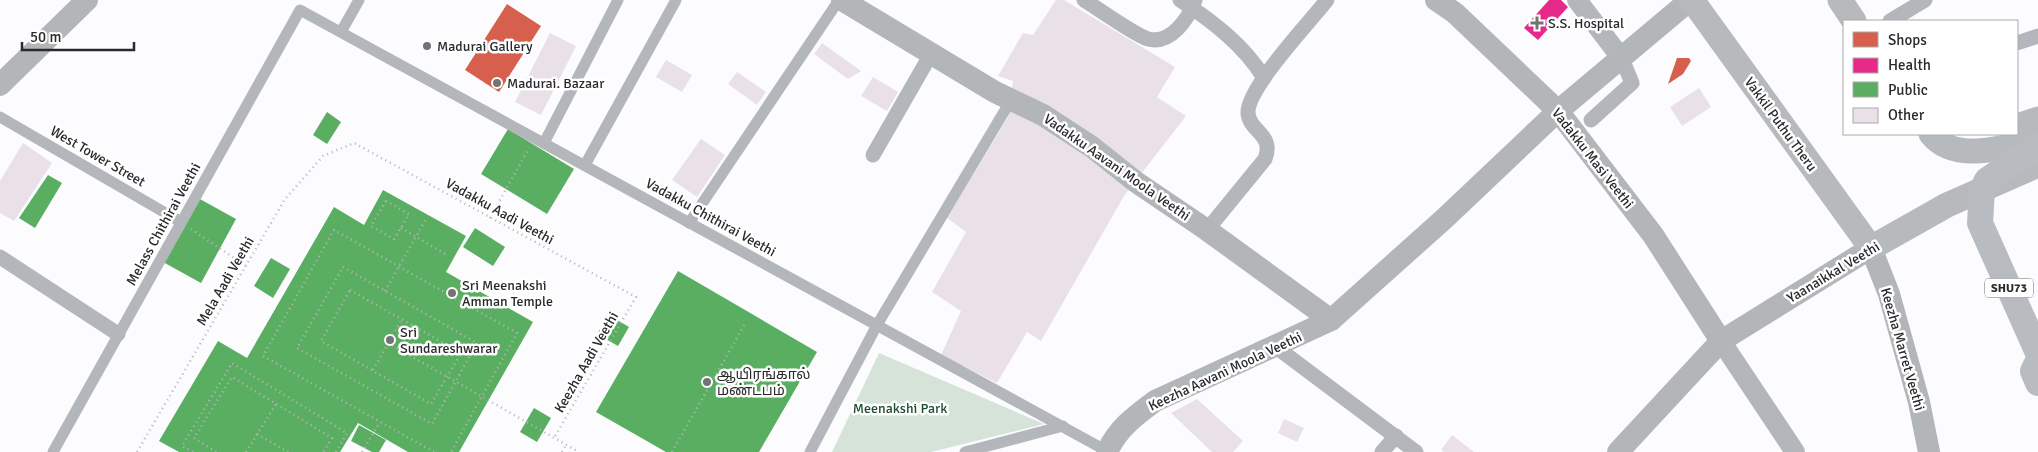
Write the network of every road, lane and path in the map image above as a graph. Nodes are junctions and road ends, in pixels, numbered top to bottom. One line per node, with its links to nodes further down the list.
1 (88, 0): 23 (main road)
2 (359, 0): 17 (street)
3 (618, 0): 33 (street)
4 (676, 0): 38 (street)
5 (840, 0): 20 (main road, Vadakku Aavani Moola Veethi); 45 (street)
6 (1084, 0): 13 (street)
7 (1327, 0): 22 (street)
8 (1436, 0): 25 (main road, Vadakku Masi Veethi)
9 (1577, 0): 21 (street)
10 (1691, 0): 21 (main road, Keezha Aavani Moola Veethi); 50 (main road, Vakkil Puthu Theru)
11 (1840, 0): 15 (main road)
12 (1925, 0): 16 (street)
13 (1189, 3): 22 (street)
14 (300, 10): 17 (street, Vadakku Chithirai Veethi); 44 (street, Melass Chithirai Veethi)
15 (1853, 20)
16 (1892, 20)
17 (340, 32): 33 (street, Vadakku Chithirai Veethi)
18 (2038, 36): 19 (street)
19 (2018, 43)
20 (932, 54): 24 (main road, Vadakku Aavani Moola Veethi); 37 (street)
21 (1622, 59): 25 (main road, Keezha Aavani Moola Veethi); 28 (street)
22 (1264, 78): 48 (street)
23 (0, 85)
24 (1011, 100): 48 (main road, Vadakku Aavani Moola Veethi); 60 (street)
25 (1558, 111): 58 (main road, Keezha Aavani Moola Veethi); 62 (main road, Vadakku Masi Veethi)
26 (0, 117): 44 (street, West Tower Street)
27 (2038, 119): 29 (main road)
28 (1591, 120)
29 (2018, 126)
30 (1991, 135): 36 (main road)
31 (1935, 138): 36 (main road)
32 (2038, 139): 36 (main road)
33 (539, 140): 38 (street, Vadakku Chithirai Veethi); 42 (path)
34 (354, 143): 42 (path, Vadakku Aadi Veethi); 53 (path, Mela Aadi Veethi)
35 (2038, 146): 40 (highway)
36 (1972, 150)
37 (873, 155)
38 (585, 165): 45 (street, Vadakku Chithirai Veethi)
39 (2038, 165): 40 (main road, Yaanaikkal Veethi)
40 (1982, 190): 41 (main road, Yaanaikkal Veethi); 46 (highway)
41 (1947, 205): 46 (main road, SHU73); 50 (main road, Yaanaikkal Veethi)
42 (490, 218): 56 (path, Vadakku Aadi Veethi)
43 (426, 219): 49 (path)
44 (181, 222): 53 (path); 61 (street, Melass Chithirai Veethi)
45 (689, 222): 60 (street, Vadakku Chithirai Veethi)
46 (1980, 223): 65 (highway, SHU73)
47 (401, 228): 47 (path); 49 (path)
48 (1207, 230): 58 (main road, Vadakku Aavani Moola Veethi)
49 (416, 237): 51 (path); 54 (path)
50 (1871, 248): 62 (main road, Yaanaikkal Veethi); 100 (main road, Keezha Marret Veethi)
51 (447, 255)
52 (0, 257): 61 (street)
53 (246, 266): 81 (path, Mela Aadi Veethi)
54 (399, 267): 55 (path); 71 (path); 73 (path)
55 (386, 291): 69 (path); 69 (path)
56 (636, 297): 77 (path, Keezha Aadi Veethi)
57 (402, 319): 63 (path); 67 (path); 68 (path)
58 (1331, 320): 64 (main road, Keezha Aavani Moola Veethi)
59 (746, 322): 93 (path)
60 (877, 325): 74 (street, Vadakku Chithirai Veethi); 94 (street)
61 (118, 334): 80 (street, Melass Chithirai Veethi)
62 (1721, 341): 98 (main road, Yaanaikkal Veethi); 99 (street)
63 (388, 344): 67 (path); 68 (path)
64 (1276, 348): 76 (street); 79 (main road, Keezha Aavani Moola Veethi)
65 (2038, 354)
66 (2038, 361): 70 (highway)
67 (373, 370): 68 (path)
68 (447, 377): 69 (path)
69 (455, 382): 71 (path)
70 (2038, 384)
71 (482, 397): 77 (path); 90 (path)
72 (276, 404): 75 (path); 83 (path); 86 (path)
73 (380, 422): 88 (path); 89 (path)
74 (1063, 426): 79 (street, Vadakku Chithirai Veethi); 95 (street)
75 (257, 434): 84 (path); 85 (path)
76 (1396, 436): 96 (street); 97 (street)
77 (554, 438): 78 (path)
78 (566, 445): 91 (path); 92 (path)
79 (1107, 451)
80 (53, 452)
81 (137, 452)
82 (193, 452): 87 (path)
83 (216, 452)
84 (246, 452)
85 (288, 452)
86 (323, 452)
87 (336, 452)
88 (362, 452)
89 (434, 452)
90 (450, 452)
91 (562, 452)
92 (579, 452)
93 (672, 452)
94 (810, 452)
95 (965, 452)
96 (1382, 452)
97 (1416, 452)
98 (1618, 452)
99 (1795, 452)
100 (1929, 452)

